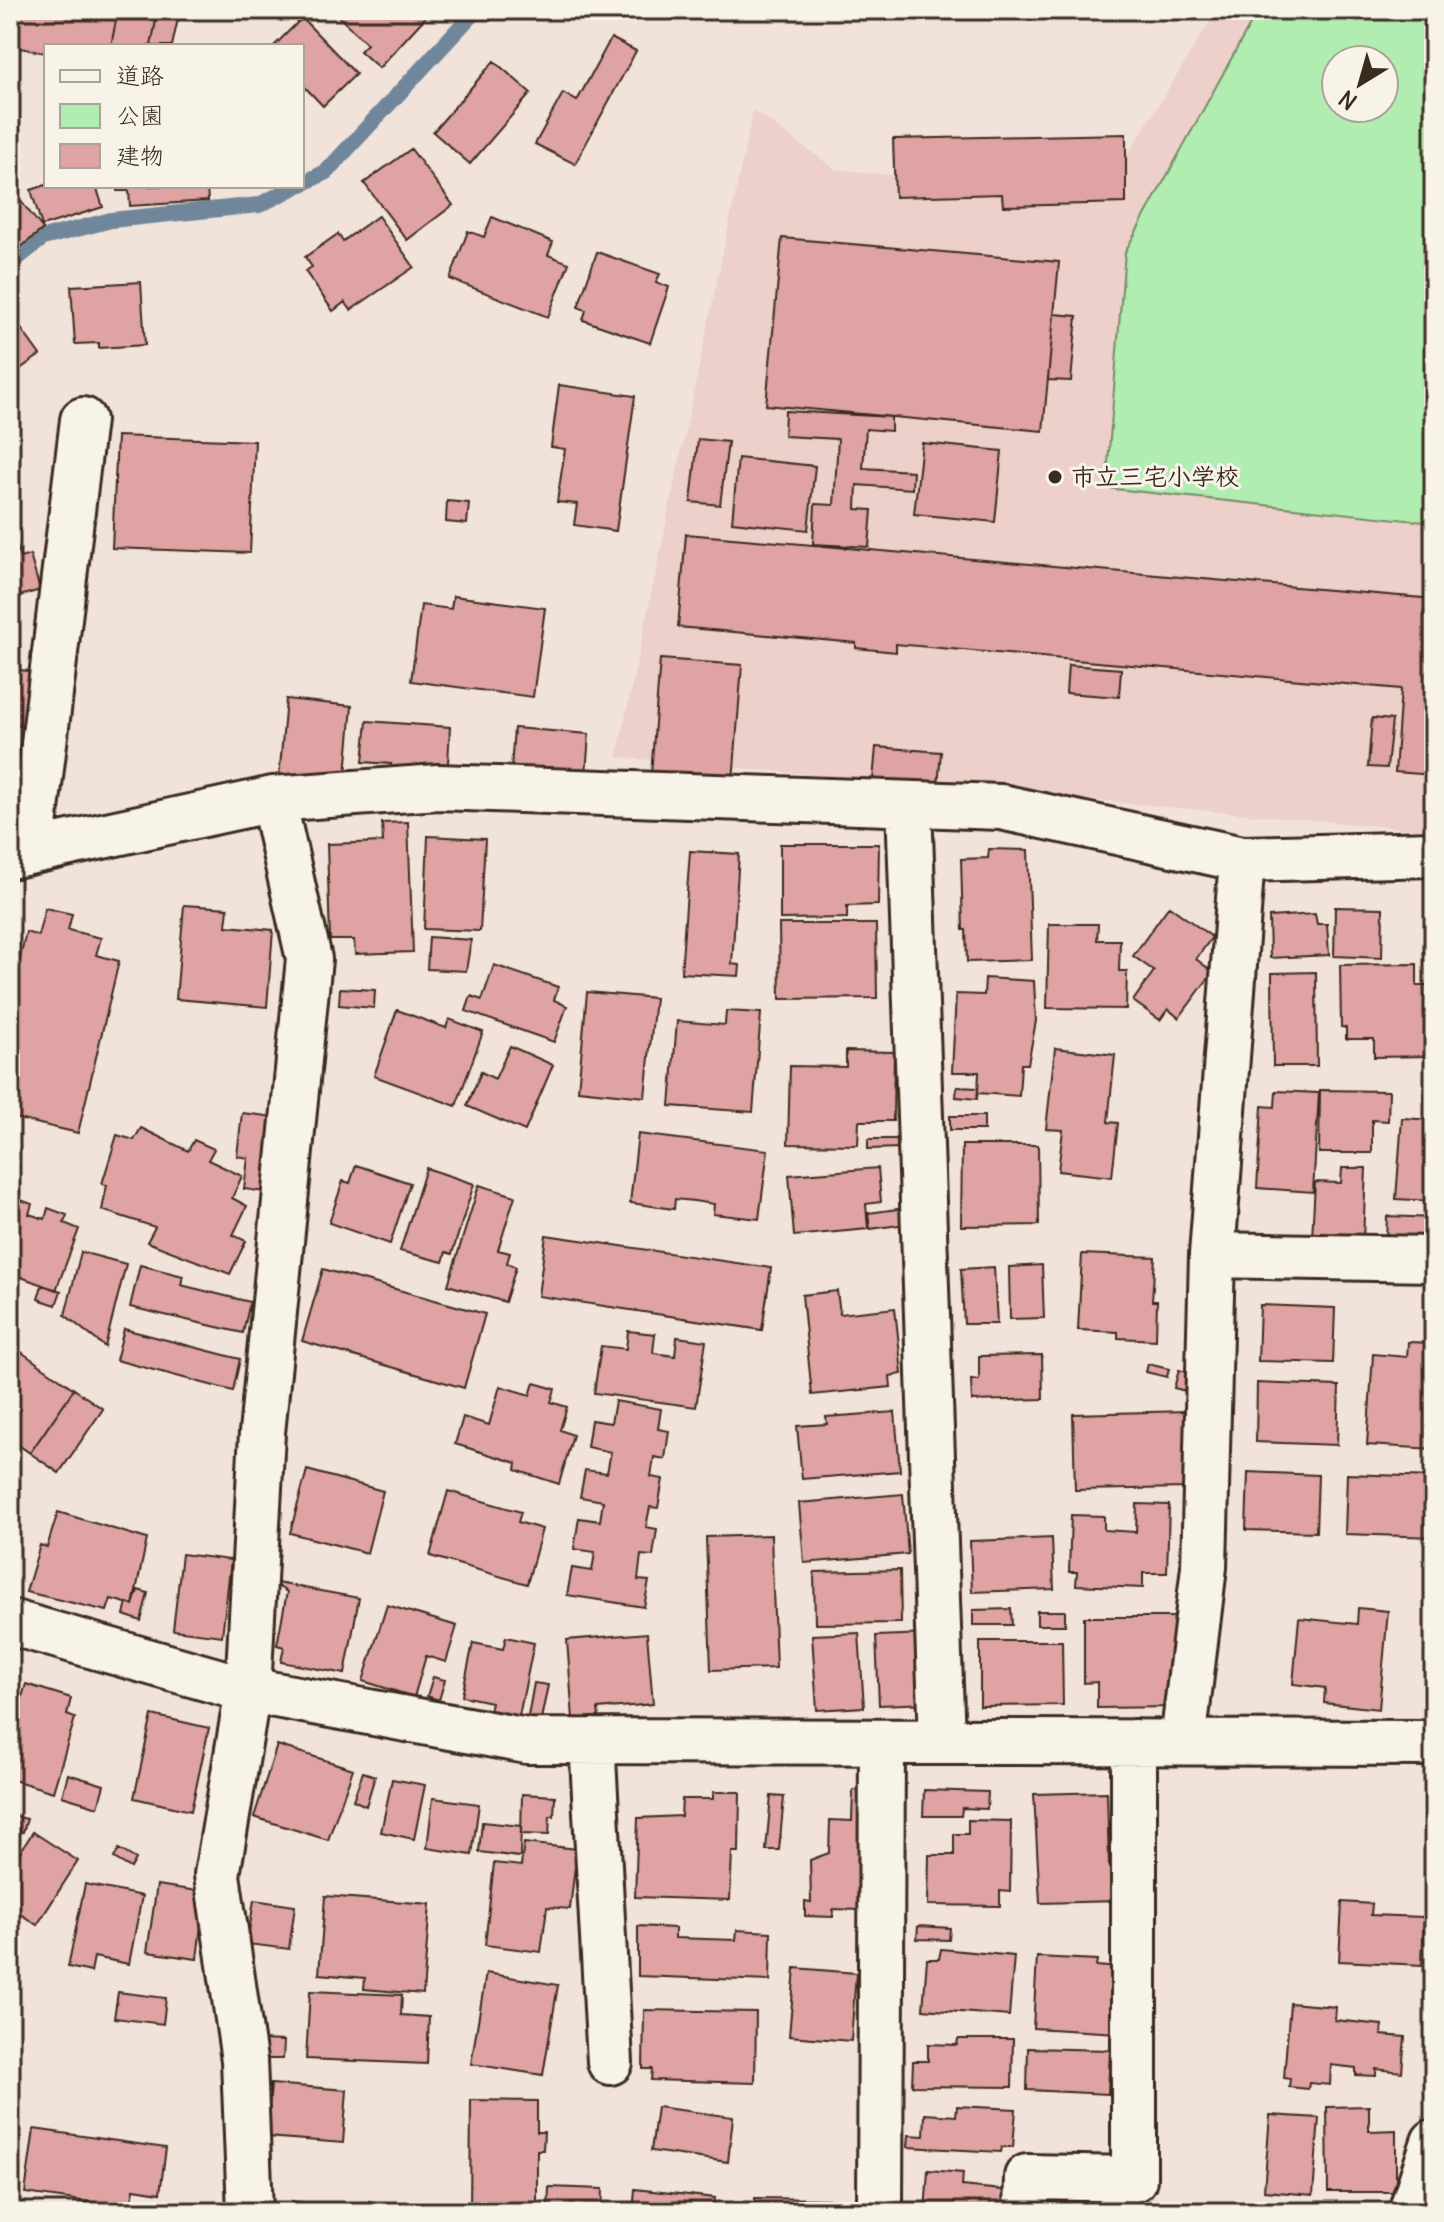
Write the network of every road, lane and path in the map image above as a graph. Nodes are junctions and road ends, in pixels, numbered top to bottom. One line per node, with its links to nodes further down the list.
1 (83, 420): 4 (street)
2 (273, 799): 3 (street); 4 (street); 10 (street)
3 (909, 805): 6 (street); 12 (street)
4 (20, 853)
5 (1434, 854): 6 (street)
6 (1242, 859): 7 (street)
7 (1212, 1255): 8 (street); 15 (street)
8 (1434, 1259)
9 (10, 1622): 10 (street)
10 (248, 1690): 11 (street); 19 (street)
11 (592, 1741): 13 (street); 17 (street)
12 (942, 1741): 13 (street); 14 (street)
13 (882, 1742): 20 (street)
14 (1134, 1742): 15 (street); 21 (street)
15 (1183, 1742): 16 (street)
16 (1434, 1743)
17 (610, 2062)
18 (1434, 2142): 22 (street)
19 (250, 2212)
20 (880, 2212)
21 (1026, 2212)
22 (1411, 2212)

